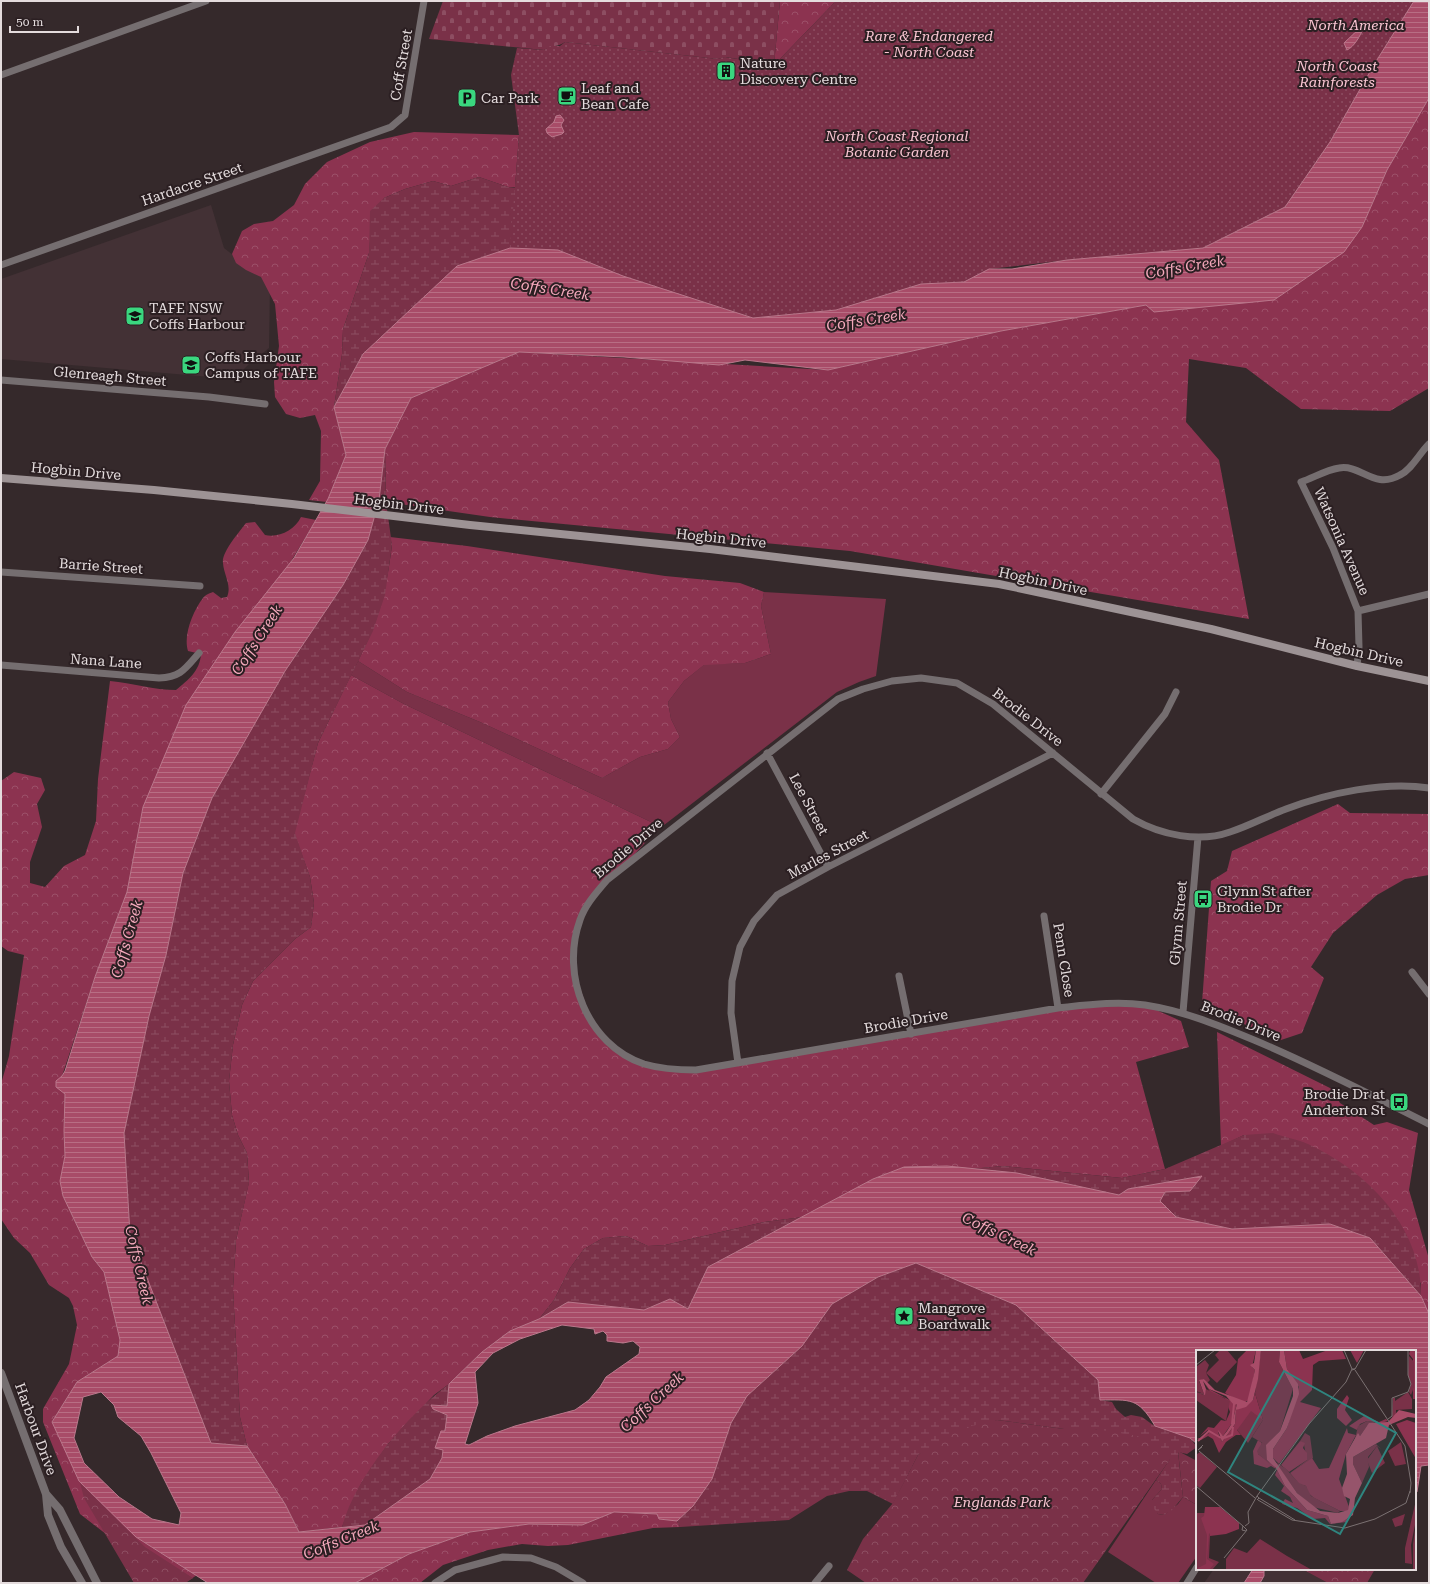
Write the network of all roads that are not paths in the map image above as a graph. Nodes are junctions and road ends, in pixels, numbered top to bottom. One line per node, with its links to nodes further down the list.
1 (206, 1): 3 (street)
2 (424, 1): 4 (street, Coff Street)
3 (1, 74)
4 (391, 127): 5 (street, Hardacre Street)
5 (1, 265)
6 (1, 380): 7 (street, Glenreagh Street)
7 (265, 404)
8 (1429, 444): 13 (street, Watsonia Avenue)
9 (1, 478): 16 (main road, Hogbin Drive)
10 (1, 572): 11 (street, Barrie Street)
11 (200, 586)
12 (1429, 594): 13 (street, Watsonia Avenue)
13 (1358, 611): 16 (street, Watsonia Avenue)
14 (199, 653): 15 (street, Nana Lane)
15 (1, 666)
16 (1356, 666): 17 (main road, Hogbin Drive)
17 (1429, 681)
18 (1176, 692): 22 (street)
19 (767, 753): 20 (street, Brodie Drive); 24 (street, Lee Street); 32 (street, Brodie Drive)
20 (1053, 753): 22 (street, Brodie Drive); 24 (street, Marles Street)
21 (1429, 788): 23 (street, Brodie Drive)
22 (1101, 794): 23 (street, Brodie Drive)
23 (1198, 837): 30 (street, Glynn Street)
24 (828, 867): 32 (street, Marles Street)
25 (1044, 916): 29 (street, Penn Close)
26 (1412, 972): 28 (street)
27 (899, 976): 31 (street)
28 (1429, 994)
29 (1058, 1008): 30 (street, Brodie Drive); 31 (street, Brodie Drive)
30 (1183, 1012): 33 (street, Brodie Drive)
31 (911, 1034): 32 (street, Brodie Drive)
32 (738, 1063)
33 (1429, 1124)
34 (1, 1373): 35 (street, Harbour Drive)
35 (46, 1494): 39 (street, Harbour Drive); 40 (street, Harbour Drive)
36 (829, 1566): 42 (street)
37 (1196, 1569): 43 (street)
38 (578, 1582): 41 (street)
39 (82, 1583)
40 (97, 1583)
41 (436, 1583)
42 (815, 1583)
43 (1187, 1583)

